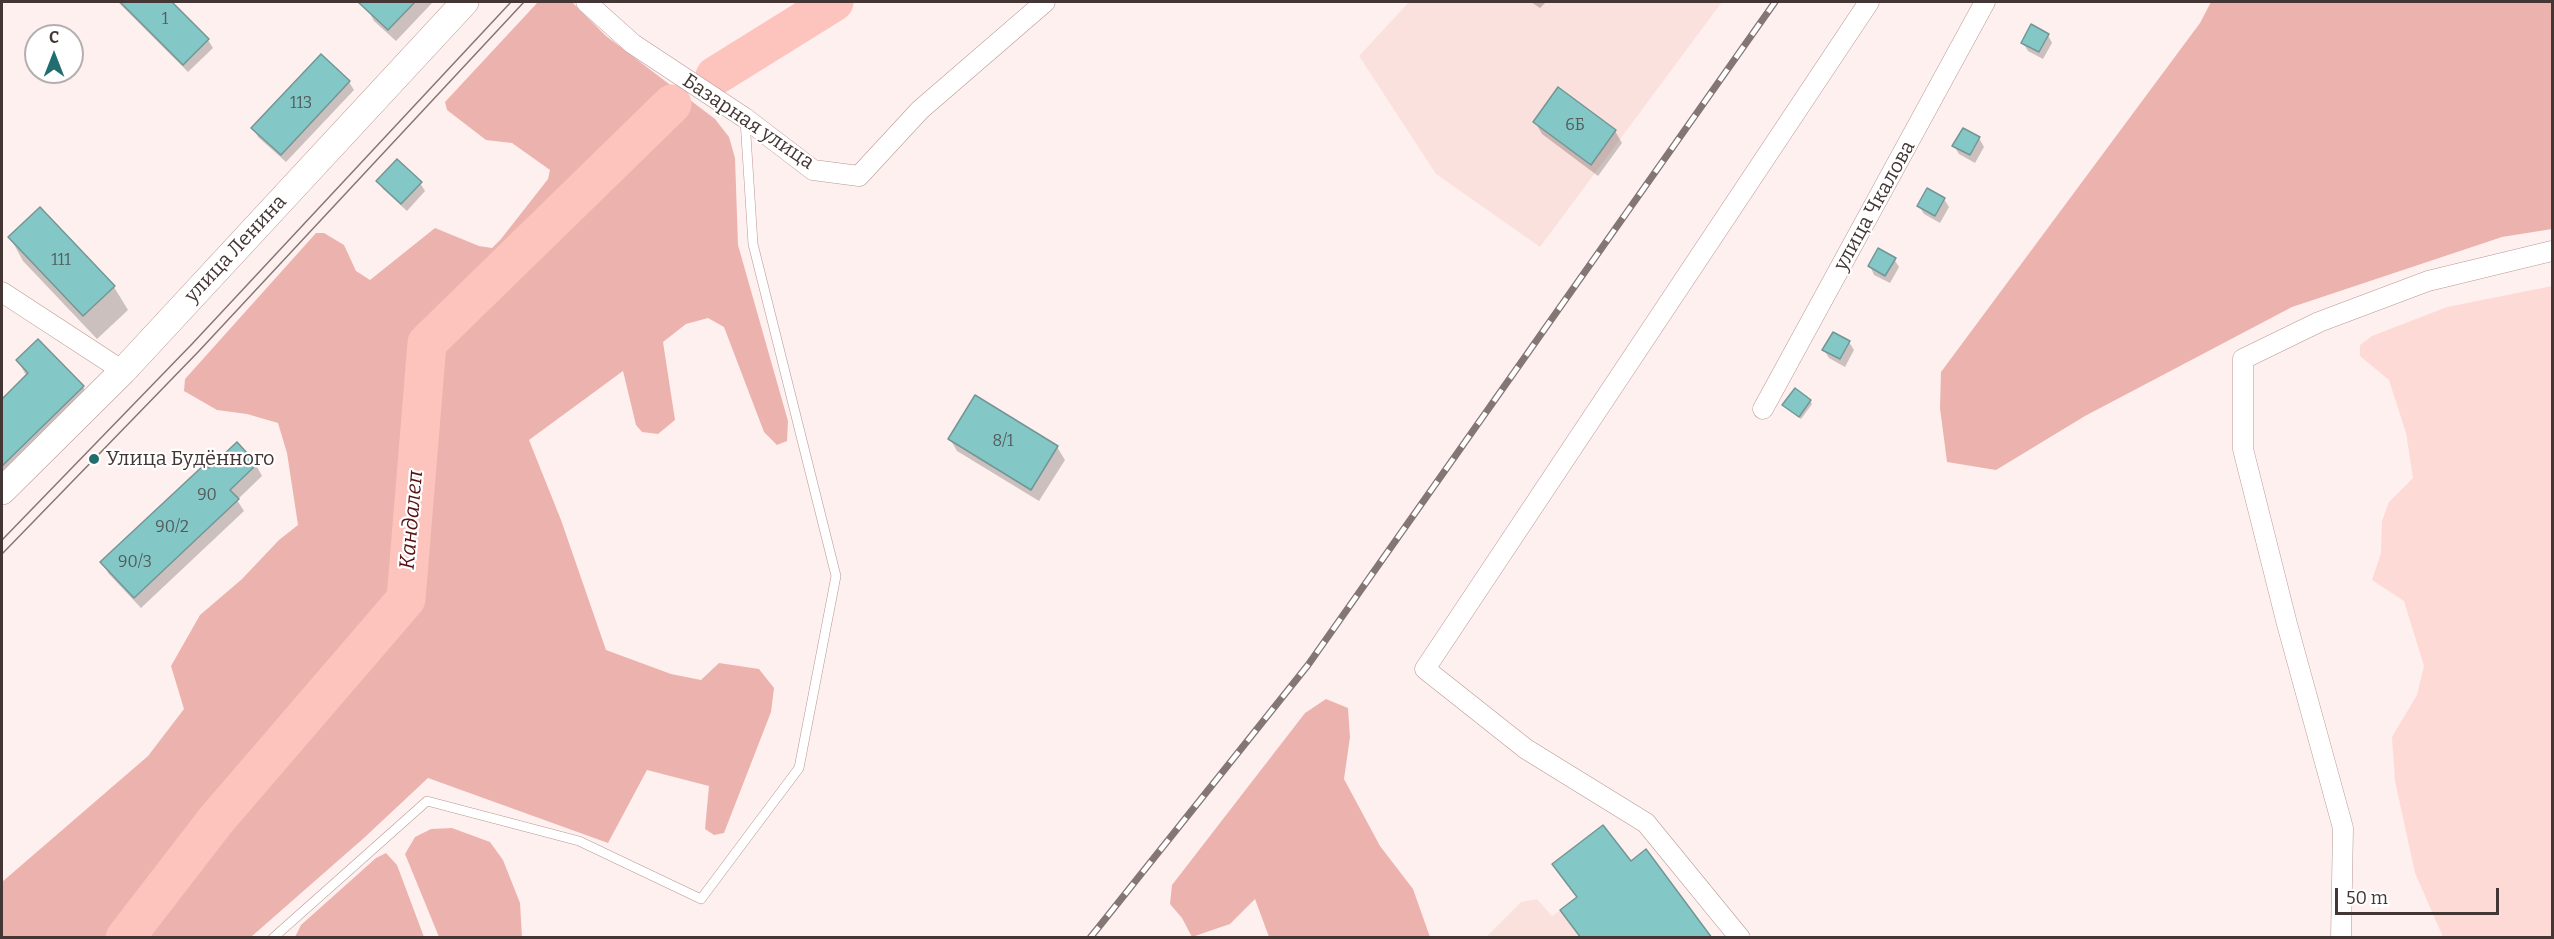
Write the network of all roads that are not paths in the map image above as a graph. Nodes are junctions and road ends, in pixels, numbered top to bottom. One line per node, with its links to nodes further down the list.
1 (465, 2): 9 (main road, улица Ленина)
2 (586, 2): 6 (street, Базарная улица)
3 (1045, 2): 6 (street, Базарная улица)
4 (1869, 2): 13 (street)
5 (1985, 2): 10 (street, улица Чкалова)
6 (745, 118): 12 (lane)
7 (2553, 251): 14 (street)
8 (2, 292): 9 (street)
9 (123, 370): 11 (main road, улица Ленина)
10 (1763, 409)
11 (2, 491)
12 (273, 938)
13 (1740, 938)
14 (2341, 938)

